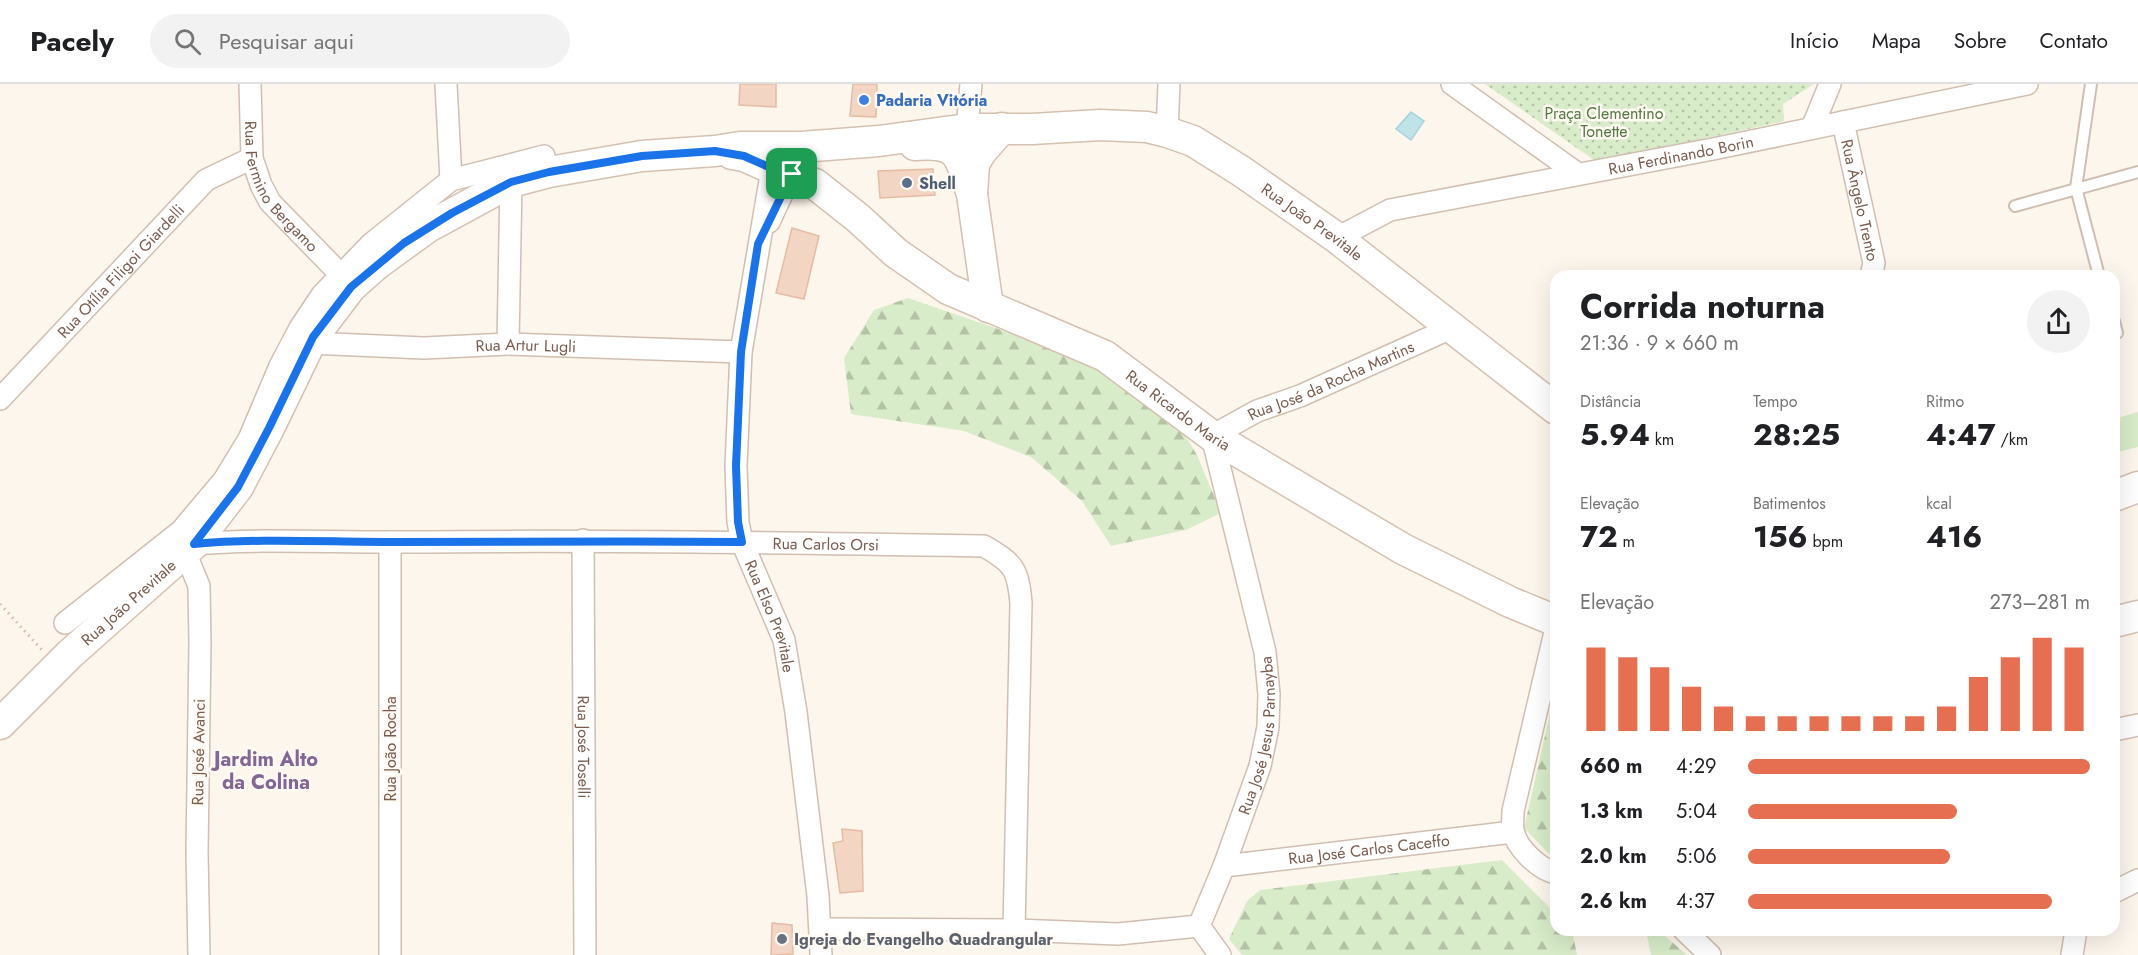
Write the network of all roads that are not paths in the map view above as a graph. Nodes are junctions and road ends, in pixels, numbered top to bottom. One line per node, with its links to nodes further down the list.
1 (250, 84): 15 (street, Rua Fermino Bergamo)
2 (447, 84): 19 (street)
3 (971, 84): 13 (street)
4 (1169, 84): 12 (street)
5 (1452, 84): 18 (street)
6 (1830, 84): 11 (street)
7 (2027, 84): 9 (street, Rua Ferdinando Borin)
8 (2091, 84): 21 (lane)
9 (1843, 122): 11 (street, Rua Ferdinando Borin); 25 (street, Rua Ângelo Trento)
10 (1002, 128): 12 (main road, Rua João Previtale); 13 (main road, Rua João Previtale); 22 (main road)
11 (1812, 128): 18 (street, Rua Ferdinando Borin)
12 (1167, 132): 24 (main road, Rua João Previtale)
13 (961, 140): 16 (main road); 22 (main road)
14 (544, 156): 19 (street, Rua João Previtale)
15 (252, 158): 27 (street, Rua Fermino Bergamo); 33 (street, Rua Otília Filigoi Giardelli)
16 (791, 164): 20 (main road, Rua João Previtale); 28 (main road, Rua Ricardo Maria); 32 (street, Rua Elso Previtale)
17 (2138, 172): 21 (lane)
18 (1578, 174): 24 (street, Rua Ferdinando Borin)
19 (451, 180): 27 (street, Rua João Previtale)
20 (511, 182): 30 (main road, Rua João Previtale); 31 (street)
21 (2076, 188): 23 (lane); 26 (lane)
22 (972, 194): 28 (main road)
23 (2015, 206)
24 (1337, 238): 29 (main road, Rua João Previtale)
25 (1872, 270)
26 (2097, 270)
27 (341, 275): 45 (street, Rua João Previtale)
28 (988, 307): 35 (main road, Rua Ricardo Maria)
29 (1451, 328): 34 (main road, Rua João Previtale); 35 (street, Rua José da Rocha Martins)
30 (310, 343): 31 (street, Rua Artur Lugli); 41 (main road, Rua João Previtale)
31 (508, 344): 32 (street, Rua Artur Lugli)
32 (741, 352): 40 (street, Rua Elso Previtale)
33 (0, 399)
34 (1550, 404)
35 (1212, 436): 43 (main road, Rua Ricardo Maria); 51 (street, Rua José Jesus Parnayba)
36 (2138, 487): 37 (main road)
37 (2120, 494)
38 (583, 540): 39 (street, Rua Carlos Orsi); 40 (street, Rua Carlos Orsi); 62 (street, Rua José Toselli)
39 (390, 542): 41 (street, Rua Carlos Orsi); 61 (street, Rua João Rocha)
40 (742, 542): 56 (street, Rua Elso Previtale); 57 (street, Rua Carlos Orsi)
41 (190, 548): 47 (main road, Rua João Previtale); 60 (street, Rua José Avanci)
42 (2138, 616): 44 (main road)
43 (1550, 619)
44 (2120, 620)
45 (65, 623)
46 (1550, 654): 50 (street)
47 (0, 724)
48 (2138, 725): 49 (street)
49 (2120, 729)
50 (1513, 832): 51 (street, Rua José Carlos Caceffo); 52 (street)
51 (1224, 866): 55 (street, Rua José Jesus Parnayba)
52 (1550, 872)
53 (2138, 880): 54 (street)
54 (2120, 889)
55 (1199, 926): 57 (street); 64 (street)
56 (820, 929): 57 (street); 63 (street, Rua Elso Previtale)
57 (1014, 930)
58 (1690, 936): 65 (street)
59 (2074, 936): 66 (street)
60 (199, 955)
61 (390, 955)
62 (585, 955)
63 (821, 955)
64 (1220, 955)
65 (1710, 955)
66 (2072, 955)

